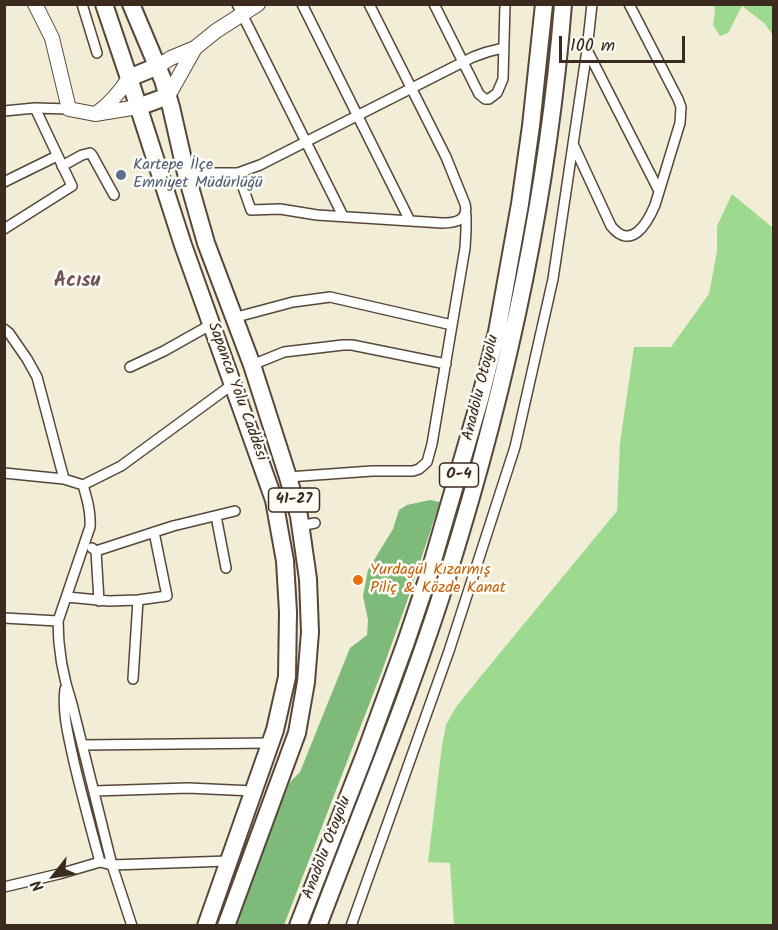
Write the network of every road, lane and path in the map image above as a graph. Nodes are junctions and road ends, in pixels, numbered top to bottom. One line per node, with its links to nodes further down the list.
1 (34, 4): 26 (street)
2 (82, 4): 18 (street)
3 (104, 4): 21 (highway, Sapanca Yolu Caddesi)
4 (131, 4): 20 (highway, Sapanca Yolu Caddesi / 41-27)
5 (258, 4): 14 (street)
6 (302, 4): 29 (street)
7 (369, 4): 22 (street)
8 (434, 4): 19 (street)
9 (544, 4): 79 (highway, Anadolu Otoyolu / O-4)
10 (563, 4): 80 (highway, Anadolu Otoyolu / O-4)
11 (592, 4): 17 (street)
12 (629, 4): 37 (street)
13 (503, 8): 16 (street)
14 (239, 9): 15 (street); 30 (street)
15 (195, 48): 20 (street); 23 (street)
16 (503, 48): 19 (street); 19 (street)
17 (587, 50): 31 (street); 37 (street)
18 (97, 53)
19 (462, 62): 22 (street)
20 (158, 66): 21 (highway); 23 (highway, Sapanca Yolu Caddesi / 41-27)
21 (129, 78): 24 (highway, Sapanca Yolu Caddesi); 28 (street)
22 (411, 88): 29 (street); 39 (street)
23 (168, 96): 24 (highway); 34 (highway, Sapanca Yolu Caddesi / 41-27)
24 (138, 107): 28 (street); 44 (highway, Sapanca Yolu Caddesi)
25 (35, 108): 26 (street); 27 (street); 32 (street)
26 (69, 109): 28 (street)
27 (4, 111)
28 (95, 114)
29 (357, 114): 30 (street); 41 (street)
30 (306, 141): 35 (street); 40 (street)
31 (574, 145): 37 (street); 81 (street)
32 (57, 156): 33 (street); 36 (street)
33 (62, 166): 38 (street); 42 (street)
34 (186, 173): 35 (street); 43 (highway, Sapanca Yolu Caddesi / 41-27)
35 (238, 173): 40 (street)
36 (4, 182)
37 (659, 191)
38 (114, 195)
39 (466, 215): 41 (street); 45 (street)
40 (343, 216): 41 (street)
41 (410, 221)
42 (4, 229)
43 (233, 318): 45 (street); 48 (highway, Sapanca Yolu Caddesi / 41-27)
44 (212, 324): 49 (street); 50 (highway, Sapanca Yolu Caddesi)
45 (452, 325): 47 (street)
46 (4, 329): 53 (street)
47 (446, 364): 48 (street); 52 (street)
48 (252, 365): 52 (highway, Sapanca Yolu Caddesi / 41-27)
49 (130, 367)
50 (233, 384): 54 (street); 68 (highway, Sapanca Yolu Caddesi)
51 (4, 473): 53 (street)
52 (288, 477): 78 (highway, Sapanca Yolu Caddesi / 41-27)
53 (64, 479): 54 (street)
54 (83, 485): 58 (street)
55 (235, 511): 56 (street)
56 (216, 516): 57 (street); 60 (street)
57 (154, 532): 59 (street); 62 (street)
58 (85, 543): 59 (street); 61 (street)
59 (96, 551): 63 (street)
60 (226, 568)
61 (67, 597): 63 (street); 65 (street)
62 (138, 600): 63 (street); 66 (street)
63 (99, 601)
64 (4, 618): 65 (street)
65 (58, 621): 67 (street)
66 (133, 679)
67 (65, 683): 69 (street); 73 (street)
68 (270, 743): 69 (street); 71 (highway, Sapanca Yolu Caddesi)
69 (82, 745): 70 (street)
70 (94, 791): 71 (street); 74 (street)
71 (253, 791): 72 (highway, Sapanca Yolu Caddesi)
72 (228, 861): 74 (street); 76 (highway, Sapanca Yolu Caddesi)
73 (100, 862): 74 (street); 75 (street)
74 (112, 865): 77 (street)
75 (4, 887)
76 (204, 922)
77 (132, 926)
78 (226, 926)
79 (298, 926)
80 (318, 926)
81 (351, 926)

